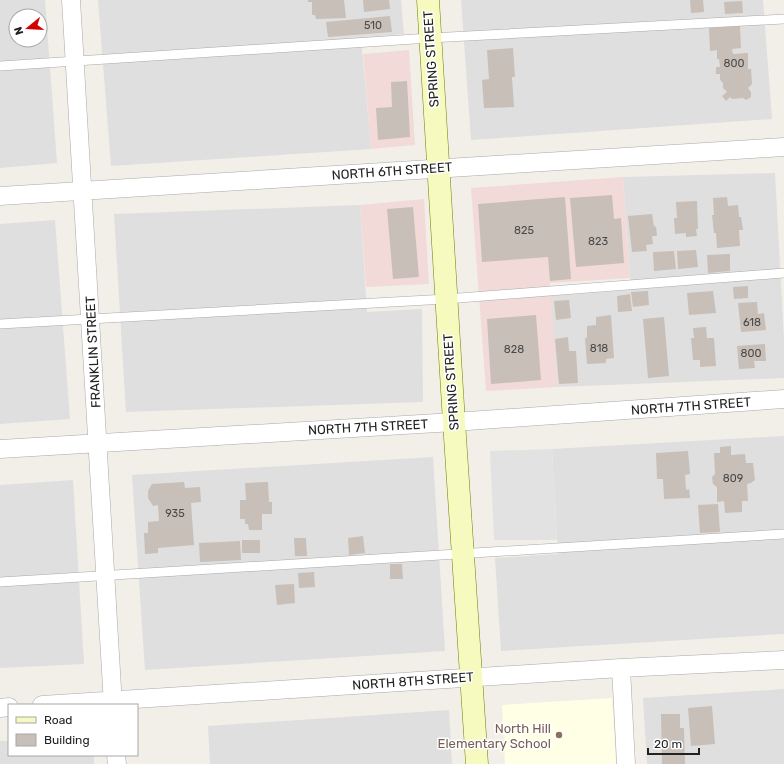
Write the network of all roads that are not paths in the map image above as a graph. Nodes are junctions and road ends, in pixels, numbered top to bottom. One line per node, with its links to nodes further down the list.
1 (71, 0): 5 (street, FRANKLIN STREET)
2 (428, 0): 4 (main road, SPRING STREET)
3 (784, 19): 4 (lane)
4 (430, 38): 5 (lane); 8 (main road, SPRING STREET)
5 (75, 61): 6 (lane); 9 (street, FRANKLIN STREET)
6 (0, 66)
7 (784, 147): 8 (street, NORTH 6TH STREET)
8 (438, 168): 9 (street, NORTH 6TH STREET); 12 (main road, SPRING STREET)
9 (83, 190): 10 (street, NORTH 6TH STREET); 13 (street, FRANKLIN STREET)
10 (0, 196)
11 (784, 273): 12 (lane)
12 (446, 299): 13 (lane); 16 (main road, SPRING STREET)
13 (91, 318): 14 (lane); 17 (street, FRANKLIN STREET)
14 (0, 324)
15 (784, 399): 16 (street, NORTH 7TH STREET)
16 (454, 422): 17 (street, NORTH 7TH STREET); 20 (main road, SPRING STREET)
17 (98, 443): 18 (street, NORTH 7TH STREET); 21 (street, FRANKLIN STREET)
18 (0, 449)
19 (784, 534): 20 (lane)
20 (463, 553): 21 (lane); 25 (main road, SPRING STREET)
21 (105, 575): 22 (lane); 26 (street, FRANKLIN STREET)
22 (0, 582)
23 (784, 660): 24 (street, NORTH 8TH STREET)
24 (621, 668): 25 (street, NORTH 8TH STREET); 29 (street)
25 (472, 678): 26 (street, NORTH 8TH STREET); 28 (main road, SPRING STREET)
26 (112, 703): 27 (street, NORTH 8TH STREET)
27 (77, 704)
28 (477, 764)
29 (626, 764)

